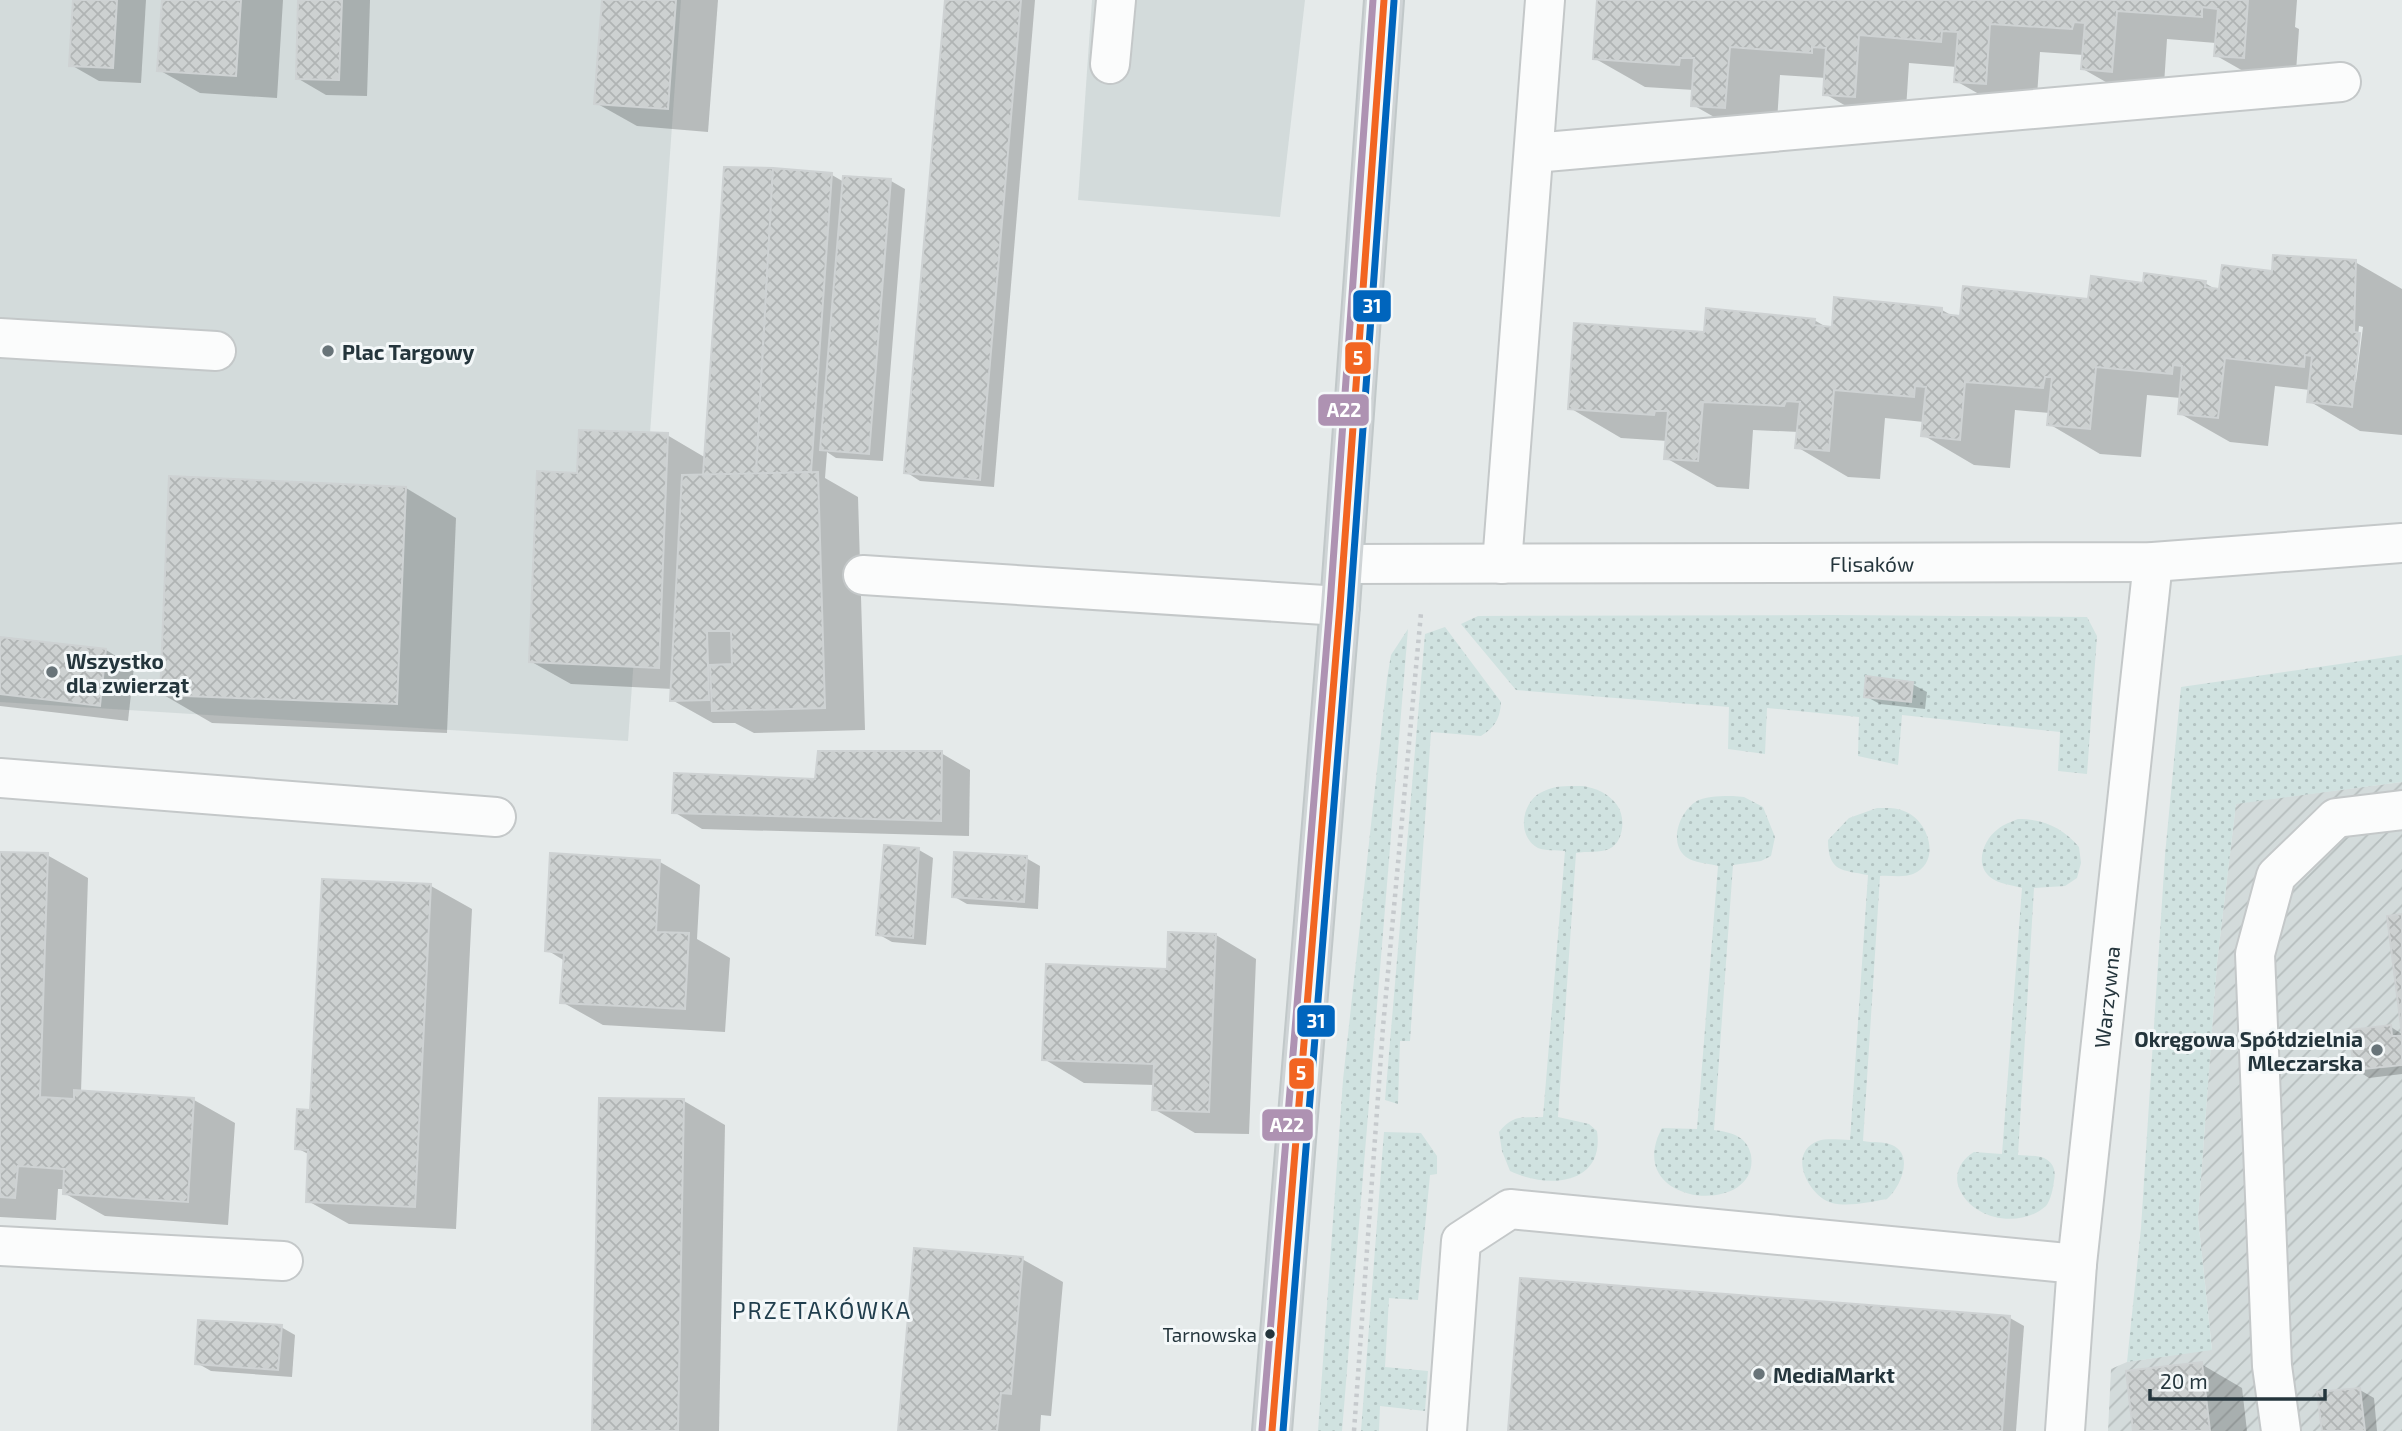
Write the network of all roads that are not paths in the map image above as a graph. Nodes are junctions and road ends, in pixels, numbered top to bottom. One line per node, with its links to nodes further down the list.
1 (1116, 0): 4 (street)
2 (1384, 0): 11 (main road)
3 (1545, 0): 6 (street)
4 (1110, 64)
5 (2342, 82): 6 (street)
6 (1534, 153): 12 (street)
7 (0, 338): 8 (street)
8 (216, 351)
9 (2402, 543): 10 (street, Flisaków)
10 (2153, 562): 12 (street, Flisaków); 20 (street, Warzywna)
11 (1344, 564): 12 (street, Flisaków); 14 (main road)
12 (1502, 564)
13 (863, 575): 14 (street)
14 (1340, 606): 21 (main road)
15 (0, 778): 17 (street)
16 (2402, 810): 24 (street)
17 (496, 817)
18 (0, 1246): 19 (street)
19 (283, 1261)
20 (2077, 1264): 22 (street); 23 (street, Warzywna)
21 (1272, 1431)
22 (1447, 1431)
23 (2065, 1431)
24 (2281, 1431)

